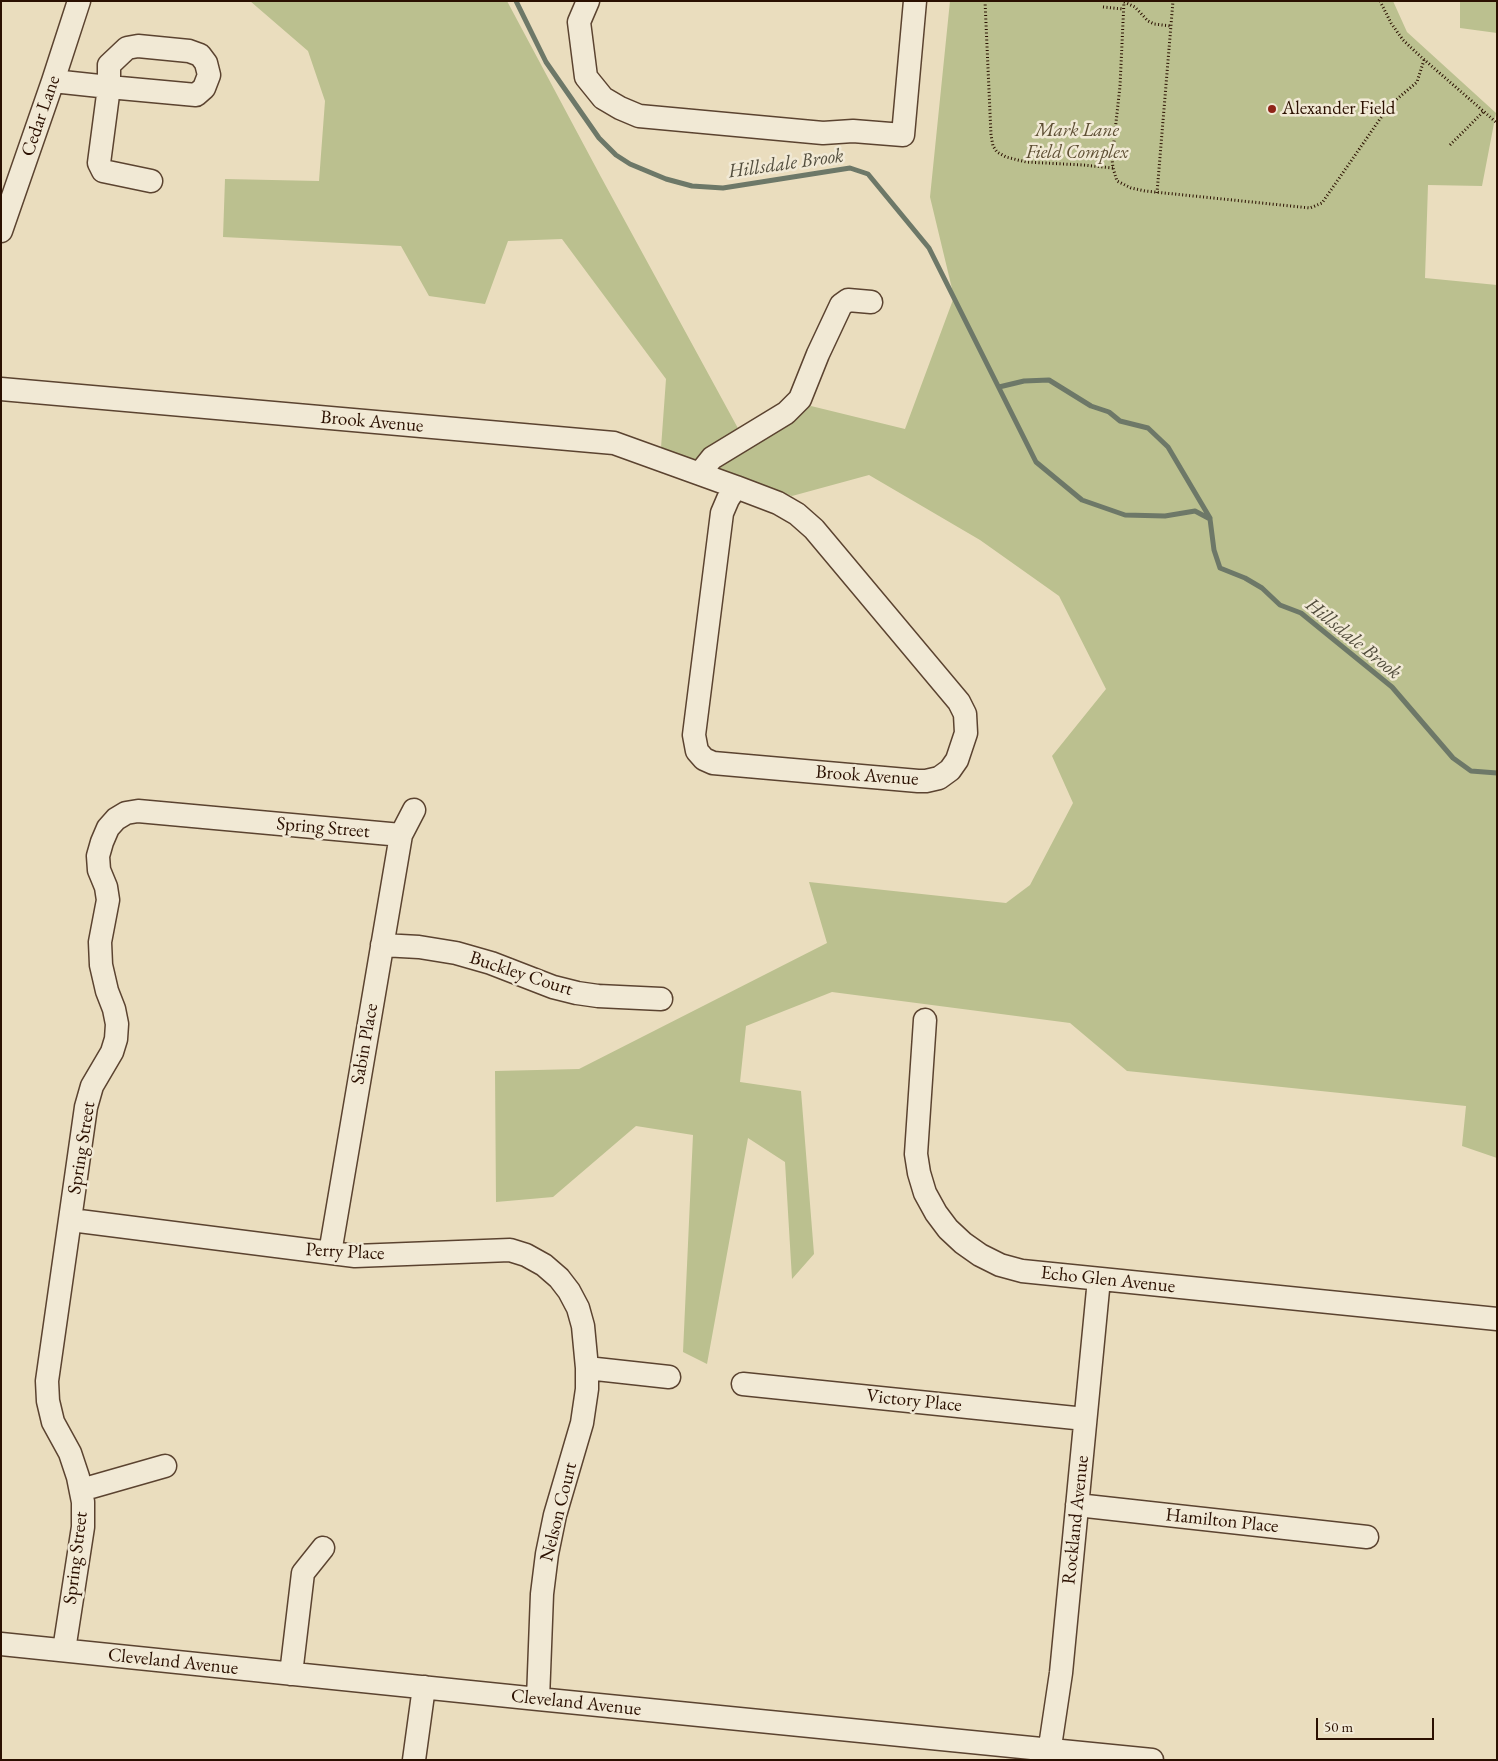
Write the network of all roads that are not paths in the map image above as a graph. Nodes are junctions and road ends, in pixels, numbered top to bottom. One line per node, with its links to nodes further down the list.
1 (79, 1): 4 (street, Cedar Lane)
2 (588, 1): 3 (street)
3 (915, 1)
4 (53, 81): 5 (street); 6 (street, Cedar Lane)
5 (151, 181)
6 (1, 231)
7 (871, 302): 9 (street)
8 (1, 389): 9 (street, Brook Avenue)
9 (700, 472): 10 (street, Brook Avenue)
10 (736, 487): 10 (street, Brook Avenue)
11 (414, 810): 12 (street)
12 (401, 835): 13 (street, Sabin Place); 16 (street, Spring Street)
13 (382, 945): 14 (street, Buckley Court); 17 (street, Sabin Place)
14 (661, 999)
15 (925, 1020): 18 (street, Echo Glen Avenue)
16 (71, 1220): 17 (street, Perry Place); 26 (street, Spring Street)
17 (330, 1253): 20 (street, Perry Place)
18 (1099, 1279): 19 (street, Echo Glen Avenue); 24 (street, Rockland Avenue)
19 (1497, 1319)
20 (583, 1326): 21 (street, Nelson Court)
21 (587, 1368): 22 (street); 34 (street, Nelson Court)
22 (669, 1376)
23 (743, 1384): 24 (street, Victory Place)
24 (1085, 1419): 27 (street, Rockland Avenue)
25 (165, 1466): 26 (street)
26 (81, 1490): 31 (street, Spring Street)
27 (1077, 1505): 28 (street, Hamilton Place); 35 (street, Rockland Avenue)
28 (1367, 1537)
29 (323, 1548): 32 (street)
30 (1, 1644): 31 (street, Cleveland Avenue)
31 (64, 1650): 32 (street, Cleveland Avenue)
32 (291, 1674): 33 (street, Cleveland Avenue)
33 (424, 1687): 34 (street, Cleveland Avenue); 36 (street)
34 (538, 1699): 35 (street, Cleveland Avenue)
35 (1049, 1754): 37 (street, Cleveland Avenue)
36 (414, 1760)
37 (1152, 1760)

